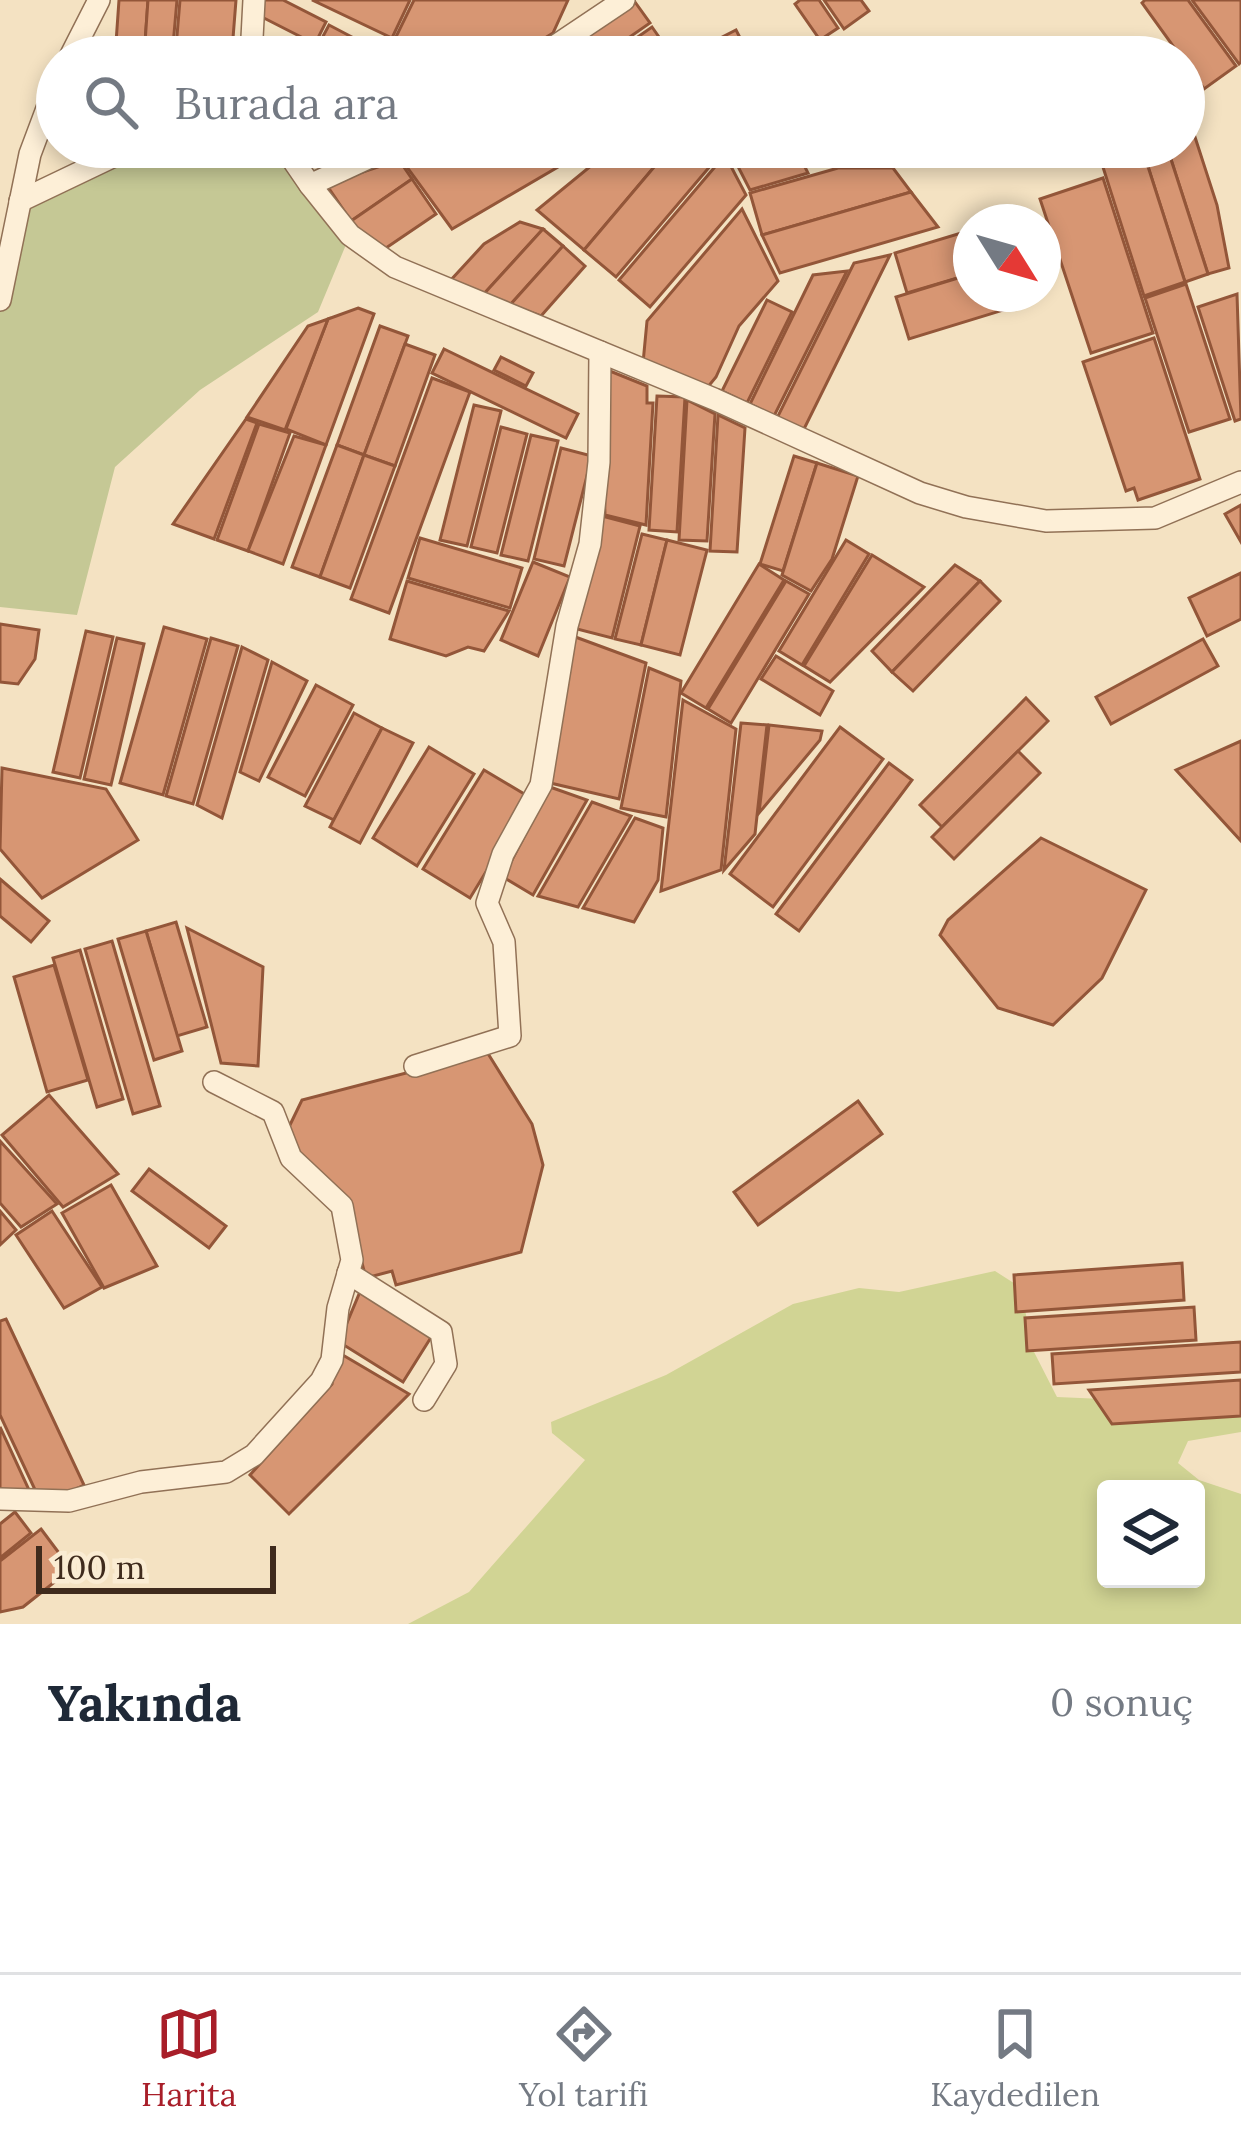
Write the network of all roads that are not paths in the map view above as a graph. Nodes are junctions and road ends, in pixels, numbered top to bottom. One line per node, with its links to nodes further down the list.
1 (99, 0): 4 (street)
2 (254, 0): 5 (street)
3 (624, 0): 6 (street)
4 (81, 36)
5 (252, 36)
6 (570, 36)
7 (36, 150): 12 (street)
8 (89, 168): 12 (street)
9 (299, 168): 11 (street)
10 (345, 168): 11 (street)
11 (310, 184): 14 (street)
12 (20, 201): 13 (street)
13 (0, 300)
14 (600, 352): 15 (street); 16 (street)
15 (1241, 482)
16 (415, 1066)
17 (214, 1082): 18 (street)
18 (348, 1273): 19 (street); 20 (street)
19 (424, 1400)
20 (0, 1499)

